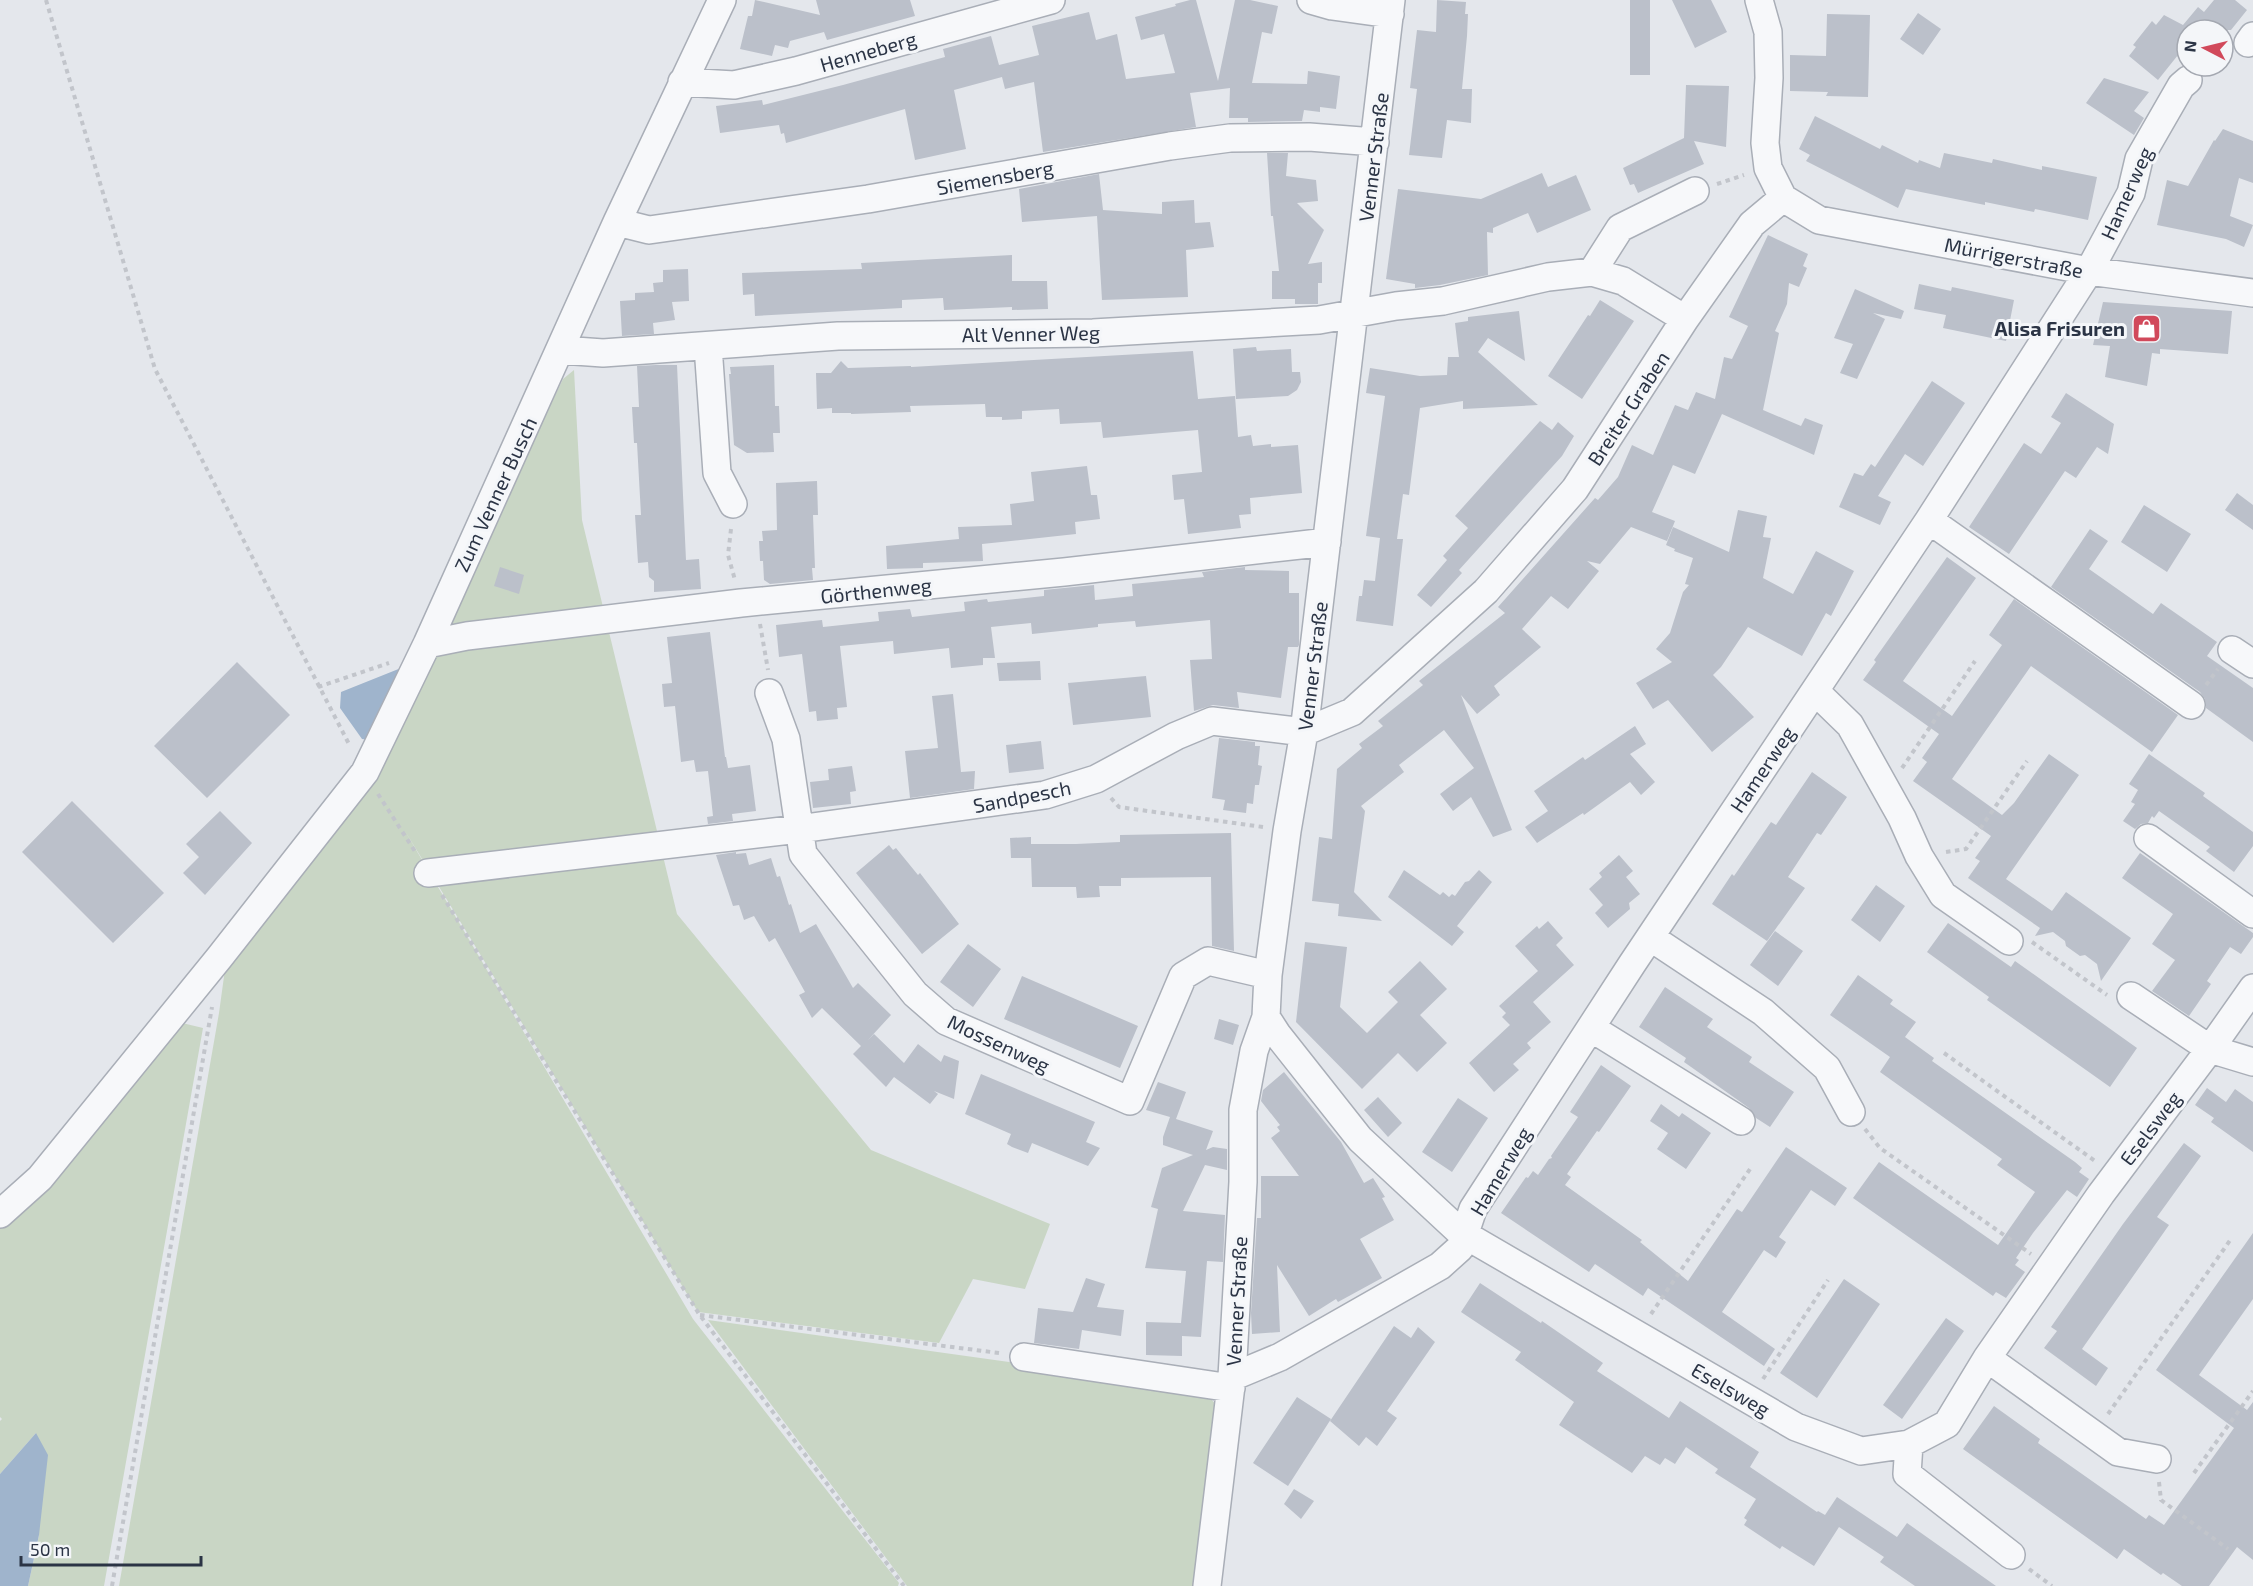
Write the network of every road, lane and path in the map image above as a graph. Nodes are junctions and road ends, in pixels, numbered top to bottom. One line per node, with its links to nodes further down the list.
1 (46, 0): 28 (path)
2 (722, 0): 8 (street, Zum Venner Busch)
3 (1051, 0): 8 (street, Henneberg)
4 (1311, 0): 6 (street)
5 (1759, 0): 10 (street)
6 (1391, 7): 9 (street, Venner Straße)
7 (2188, 80): 15 (street, Hamerweg)
8 (682, 82): 13 (street, Zum Venner Busch)
9 (1375, 142): 13 (street, Siemensberg); 17 (street, Venner Straße)
10 (1768, 168): 11 (path); 12 (street)
11 (1695, 191): 14 (street)
12 (1783, 198): 15 (street, Mürrigerstraße); 18 (street, Breiter Graben)
13 (617, 222): 20 (street, Zum Venner Busch)
14 (1592, 272): 17 (street); 18 (street)
15 (2089, 272): 16 (street, Mürrigerstraße); 22 (street, Hamerweg)
16 (2253, 293)
17 (1353, 314): 19 (street, Alt Venner Weg); 23 (street, Venner Straße)
18 (1685, 319): 32 (street, Breiter Graben)
19 (708, 346): 20 (street, Alt Venner Weg); 21 (street)
20 (561, 350): 25 (street, Zum Venner Busch)
21 (733, 504): 24 (path)
22 (1929, 519): 29 (street, Hamerweg); 31 (street)
23 (1327, 542): 24 (street, Görthenweg); 32 (street, Venner Straße)
24 (741, 603): 25 (street, Görthenweg); 30 (path)
25 (427, 644): 28 (path); 34 (street, Zum Venner Busch)
26 (2243, 657): 31 (path)
27 (1975, 662): 36 (path)
28 (318, 687): 34 (path)
29 (1815, 691): 36 (street); 43 (street, Hamerweg)
30 (769, 693): 37 (street, Mossenweg)
31 (2191, 705)
32 (1304, 732): 35 (street, Sandpesch); 38 (street, Venner Straße)
33 (2027, 761): 40 (path)
34 (365, 772): 41 (path); 58 (street, Zum Venner Busch)
35 (1096, 779): 37 (street, Sandpesch); 38 (path)
36 (1886, 791): 40 (street)
37 (799, 829): 41 (street, Sandpesch); 45 (street, Mossenweg)
38 (1287, 831): 45 (street, Venner Straße)
39 (2148, 838): 42 (street)
40 (1919, 856): 44 (street)
41 (428, 873): 63 (path)
42 (2253, 914)
43 (1650, 937): 50 (street, Hamerweg); 54 (street)
44 (2008, 941)
45 (1268, 975): 49 (street, Venner Straße)
46 (2253, 987): 51 (street, Eselsweg)
47 (2131, 996): 51 (street)
48 (213, 1000): 76 (path)
49 (1266, 1017): 59 (street); 67 (street, Venner Straße)
50 (1591, 1028): 55 (street); 59 (street, Hamerweg)
51 (2210, 1048): 53 (street); 57 (street, Eselsweg)
52 (1944, 1053): 57 (path)
53 (2253, 1062)
54 (1851, 1112): 61 (path)
55 (1741, 1120)
56 (1750, 1169): 64 (path)
57 (2115, 1175): 61 (street, Eselsweg)
58 (0, 1214)
59 (1463, 1234): 64 (street, Eselsweg); 67 (street, Hamerweg)
60 (2231, 1239): 70 (path)
61 (2050, 1268): 66 (street, Eselsweg)
62 (1828, 1280): 69 (path)
63 (699, 1314): 65 (path); 77 (path)
64 (1637, 1334): 69 (street, Eselsweg)
65 (1024, 1357): 67 (street)
66 (1987, 1358): 70 (street); 71 (street, Eselsweg)
67 (1232, 1383): 78 (street, Venner Straße)
68 (2253, 1391): 73 (path)
69 (1750, 1400): 71 (street, Eselsweg)
70 (2093, 1434): 72 (street)
71 (1909, 1444): 75 (street)
72 (2157, 1459): 74 (path)
73 (2194, 1473)
74 (2228, 1550)
75 (2011, 1556)
76 (112, 1586)
77 (904, 1586)
78 (1207, 1586)

